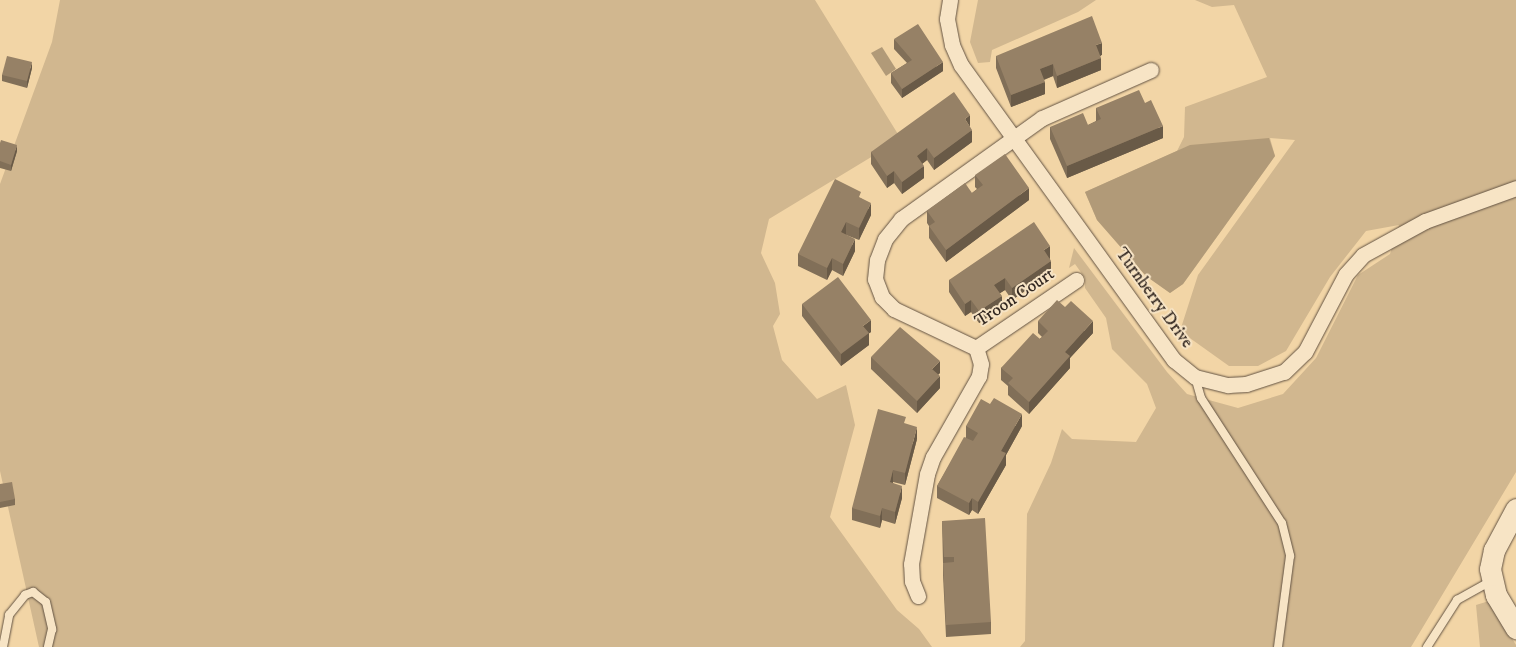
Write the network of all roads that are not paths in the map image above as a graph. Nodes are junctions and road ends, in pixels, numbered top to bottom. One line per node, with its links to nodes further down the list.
1 (950, 0): 3 (street, Turnberry Drive)
2 (1151, 70): 3 (street)
3 (1013, 137): 6 (street); 7 (street, Turnberry Drive)
4 (1516, 188): 7 (street, Turnberry Drive)
5 (1076, 280): 6 (street, Troon Court)
6 (976, 348): 10 (street)
7 (1195, 377): 14 (lane)
8 (1516, 509): 9 (main road)
9 (1491, 582): 11 (main road); 15 (lane)
10 (918, 596)
11 (1516, 628)
12 (3, 647): 13 (lane)
13 (48, 647)
14 (1278, 647)
15 (1427, 647)

